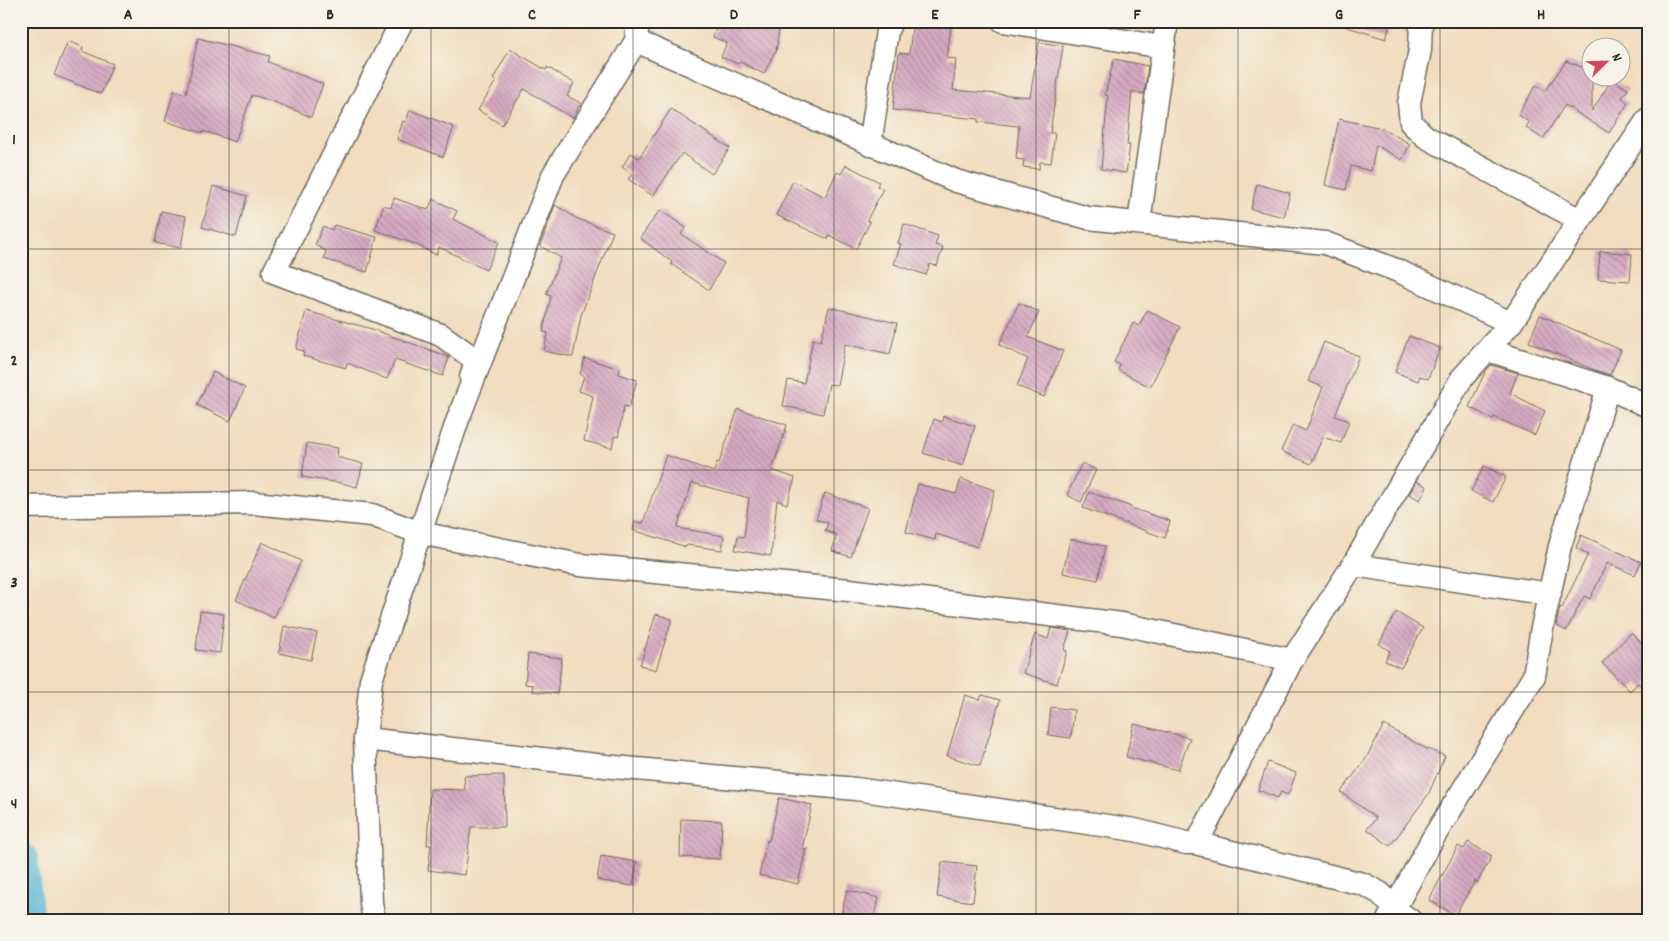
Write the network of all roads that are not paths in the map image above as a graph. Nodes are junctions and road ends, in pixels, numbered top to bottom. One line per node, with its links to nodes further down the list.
1 (402, 21): 16 (street)
2 (891, 21): 9 (street)
3 (1003, 21): 7 (street)
4 (1167, 21): 7 (street)
5 (1421, 21): 10 (street)
6 (637, 31): 9 (street); 16 (street)
7 (1163, 47): 11 (street)
8 (1648, 119): 10 (street)
9 (870, 145): 11 (street)
10 (1580, 220): 12 (street)
11 (1139, 223): 12 (street)
12 (1511, 323): 13 (street)
13 (1488, 350): 14 (street); 19 (street)
14 (1608, 388): 15 (street); 20 (street)
15 (1648, 406)
16 (458, 419): 18 (street)
17 (21, 507): 18 (street)
18 (420, 533): 21 (street); 22 (street)
19 (1354, 566): 20 (street); 21 (street)
20 (1550, 594): 24 (street)
21 (1292, 660): 23 (street)
22 (365, 739): 23 (street); 25 (street)
23 (1195, 843): 24 (street)
24 (1398, 916)
25 (374, 920)

